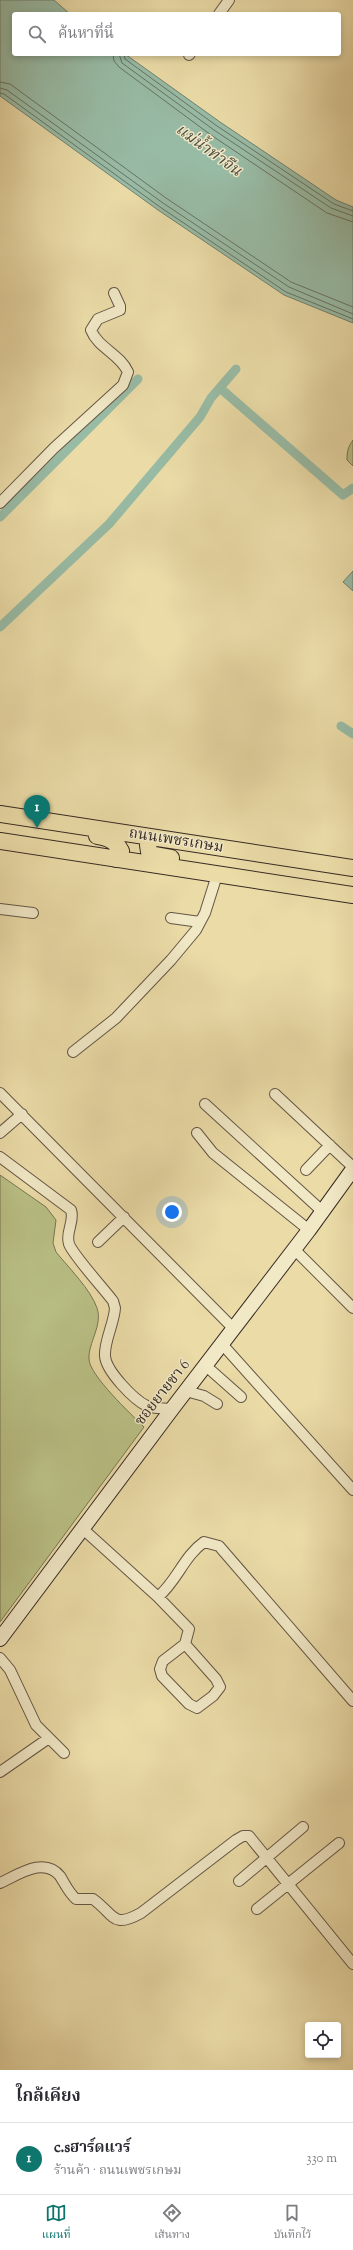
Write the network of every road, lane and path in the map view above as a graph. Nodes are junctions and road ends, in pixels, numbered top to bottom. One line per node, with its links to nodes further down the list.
1 (229, 0): 2 (street)
2 (220, 12)
3 (114, 293): 4 (street)
4 (0, 503)
5 (3, 814): 6 (main road, ถนนเพชรเกษม); 8 (main road)
6 (151, 837): 9 (main road, ถนนเพชรเกษม); 11 (main road)
7 (0, 841): 8 (main road, ถนนเพชรเกษม)
8 (116, 859): 10 (main road, ถนนเพชรเกษม)
9 (353, 868)
10 (217, 875): 11 (main road, ถนนเพชรเกษม); 17 (street)
11 (312, 889): 12 (main road, ถนนเพชรเกษม)
12 (353, 895)
13 (3, 909): 14 (street); 15 (street)
14 (34, 913)
15 (0, 918)
16 (171, 918): 17 (street)
17 (200, 922): 18 (street)
18 (73, 1052)
19 (0, 1093): 22 (street)
20 (275, 1094): 25 (street)
21 (205, 1104): 29 (street)
22 (22, 1114): 23 (street); 30 (street)
23 (0, 1133)
24 (197, 1133): 31 (street)
25 (330, 1145): 27 (street); 28 (street)
26 (0, 1157): 41 (street)
27 (353, 1168): 29 (street, ซอยยายชา 6)
28 (306, 1170)
29 (322, 1211): 31 (street, ซอยยายชา 6)
30 (124, 1217): 32 (street); 35 (street)
31 (309, 1230): 33 (street, ซอยยายชา 6)
32 (98, 1242)
33 (294, 1249): 34 (street); 35 (street, ซอยยายชา 6)
34 (353, 1308)
35 (234, 1329): 36 (street, ซอยยายชา 6)
36 (222, 1344): 37 (street, ซอยยายชา 6); 42 (street)
37 (206, 1366): 38 (street, ซอยยายชา 6); 39 (street)
38 (186, 1391): 40 (street); 41 (street, ซอยยายชา 6)
39 (241, 1397)
40 (217, 1404)
41 (172, 1409): 43 (street, ซอยยายชา 6)
42 (353, 1490)
43 (83, 1529): 44 (street); 45 (street, ซอยยายชา 6)
44 (158, 1597): 46 (street); 48 (street)
45 (0, 1639)
46 (185, 1644): 46 (street)
47 (0, 1658): 49 (street)
48 (353, 1701)
49 (49, 1738): 50 (street); 51 (street)
50 (64, 1753)
51 (0, 1772)
52 (304, 1827): 54 (street)
53 (339, 1843): 57 (street)
54 (266, 1857): 55 (street); 56 (street); 57 (street)
55 (239, 1881)
56 (0, 1883)
57 (288, 1884): 58 (street); 59 (street)
58 (257, 1909)
59 (353, 1964)

